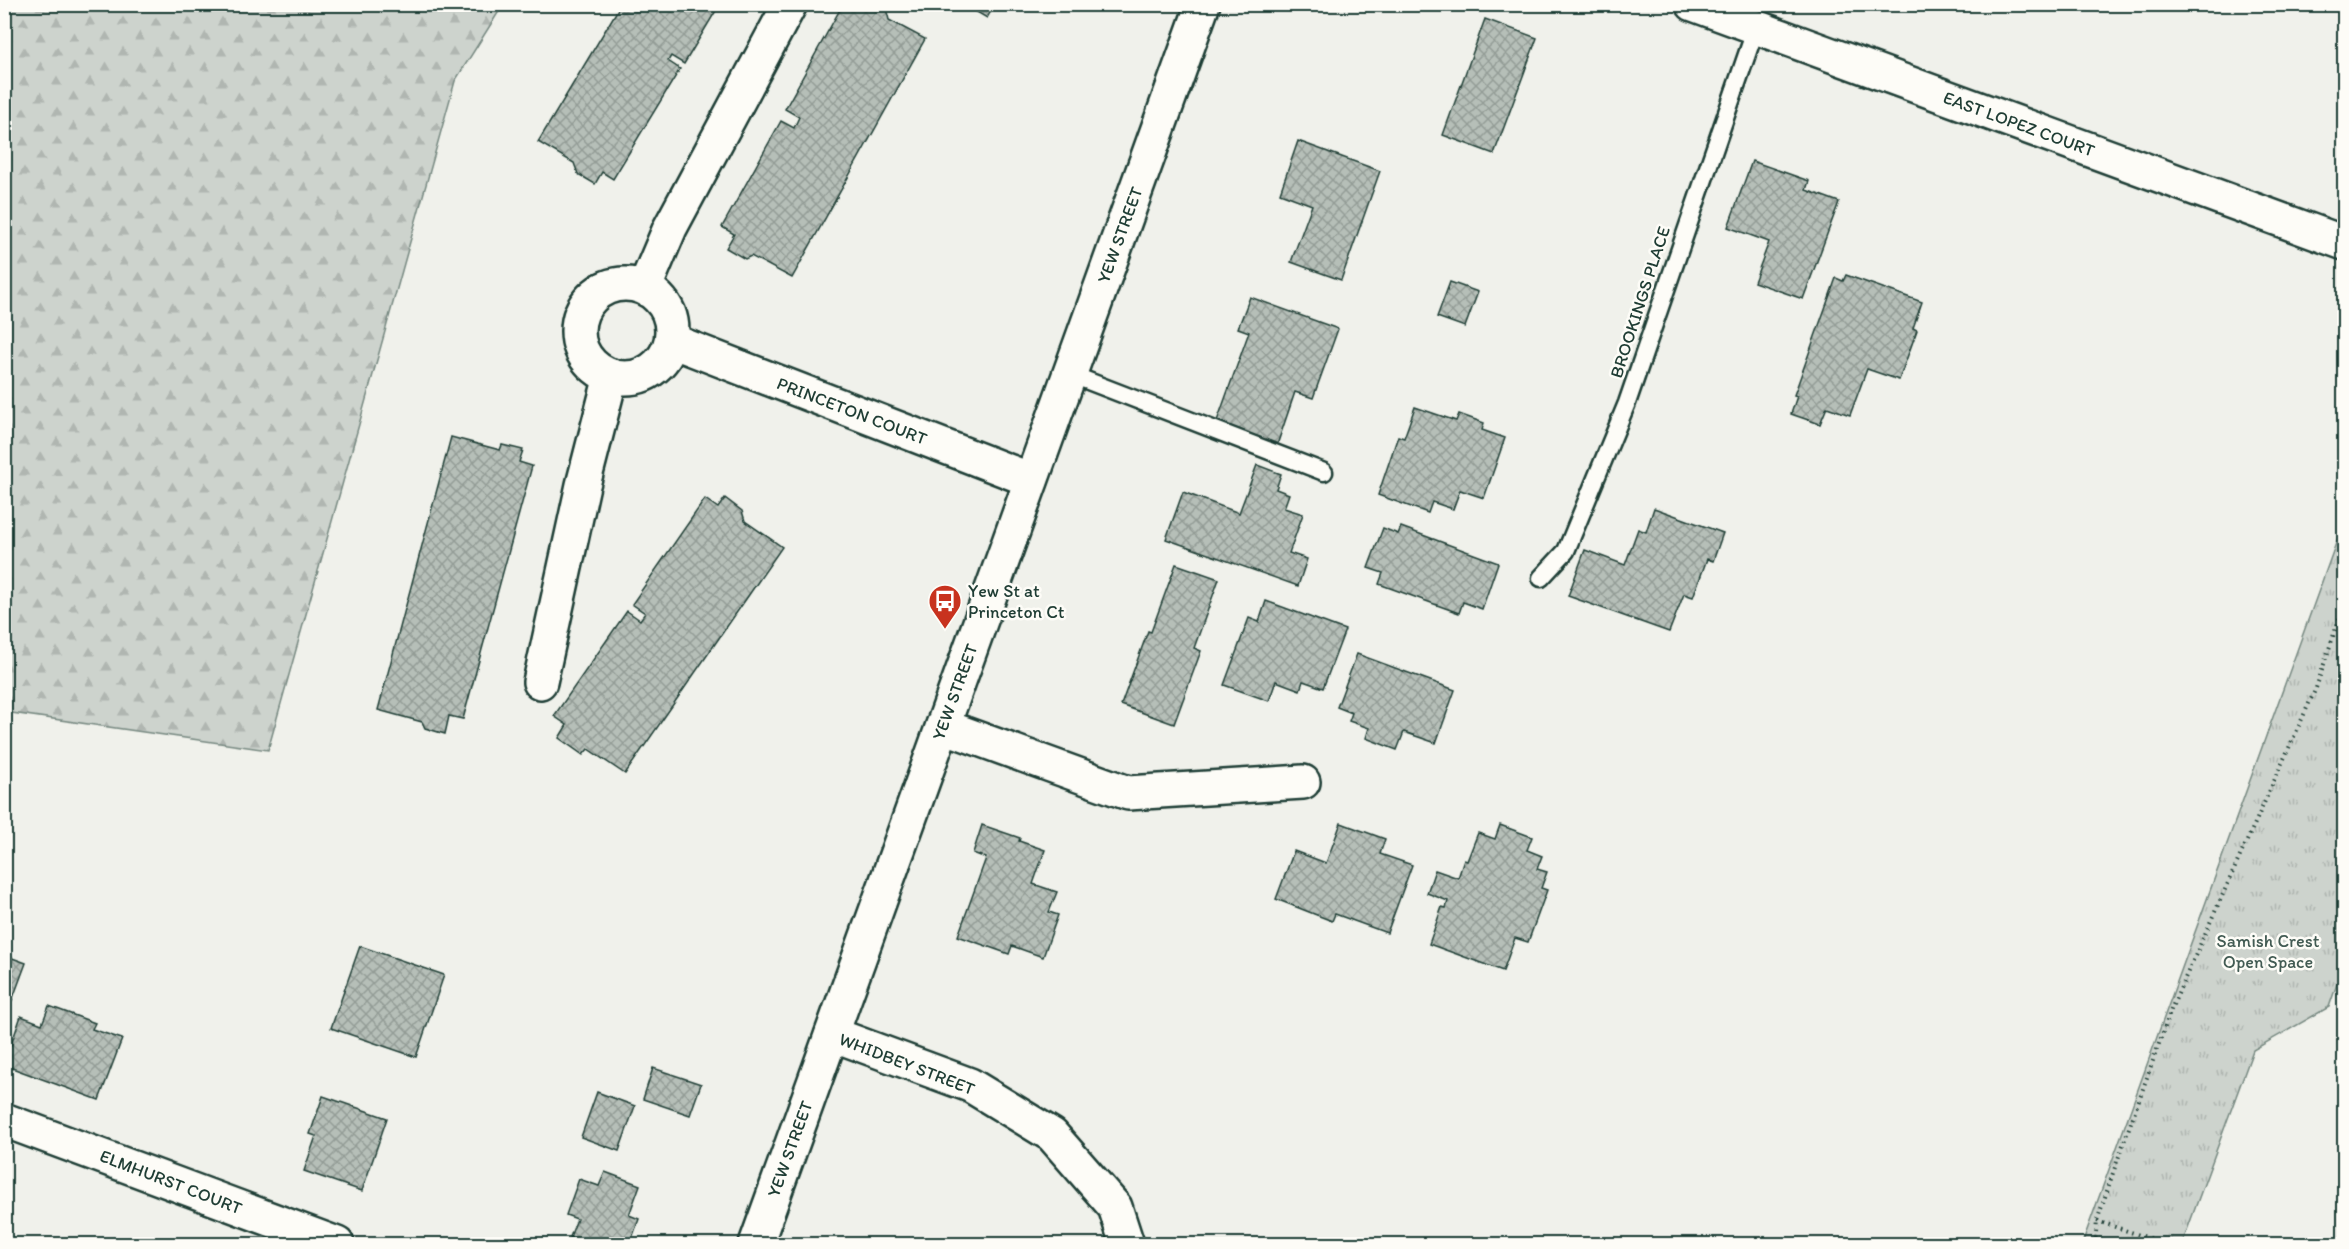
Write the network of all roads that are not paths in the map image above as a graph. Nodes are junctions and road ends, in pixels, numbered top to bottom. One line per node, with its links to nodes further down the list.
1 (790, 4): 6 (street)
2 (1203, 4): 8 (street, YEW STREET)
3 (1693, 4): 4 (street, EAST LOPEZ COURT)
4 (1756, 28): 5 (street, EAST LOPEZ COURT); 12 (lane, BROOKINGS PLACE)
5 (2344, 243)
6 (645, 287): 7 (street); 9 (street)
7 (672, 341): 9 (street); 11 (street, PRINCETON COURT)
8 (1070, 374): 10 (lane); 11 (street, YEW STREET)
9 (611, 376): 13 (street)
10 (1324, 472)
11 (1031, 480): 14 (street, YEW STREET)
12 (1541, 578)
13 (540, 682)
14 (943, 726): 15 (street); 16 (street, YEW STREET)
15 (1303, 782)
16 (832, 1034): 19 (street, YEW STREET); 20 (street, WHIDBEY STREET)
17 (4, 1120): 18 (street, ELMHURST COURT)
18 (337, 1245)
19 (756, 1245)
20 (1127, 1245)

